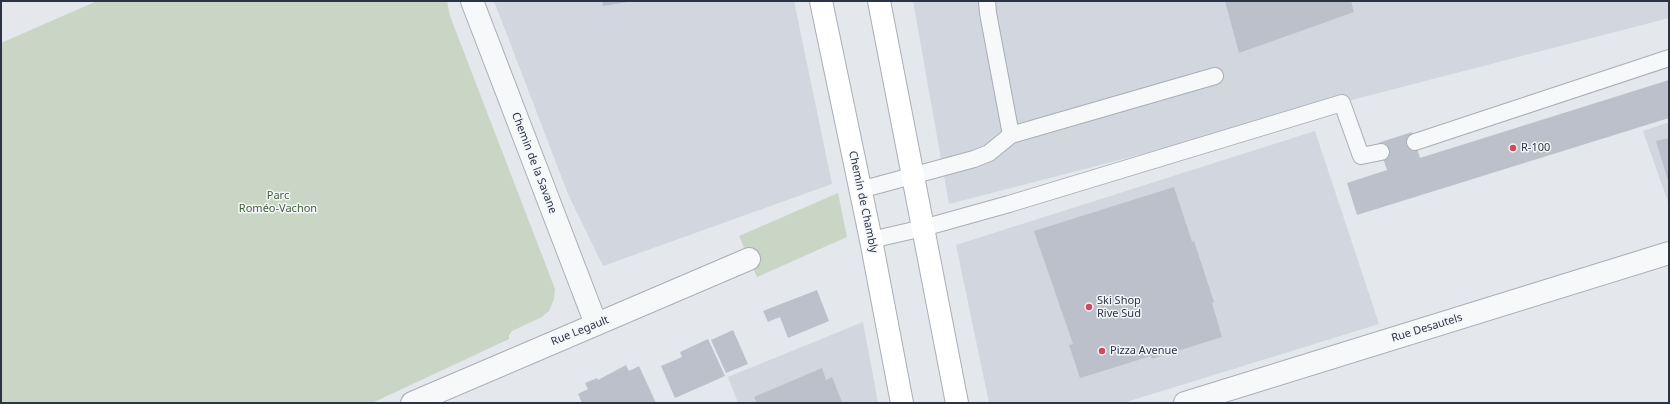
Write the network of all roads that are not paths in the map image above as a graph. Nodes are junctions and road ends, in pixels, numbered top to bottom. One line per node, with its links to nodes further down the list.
1 (472, 1): 16 (street, Chemin de la Savane)
2 (822, 1): 11 (main road, Chemin de Chambly)
3 (879, 1): 10 (main road)
4 (987, 1): 7 (lane)
5 (1669, 58): 8 (lane)
6 (1215, 76): 7 (lane)
7 (1011, 135): 10 (lane)
8 (1415, 142)
9 (1381, 152): 12 (lane)
10 (913, 176): 11 (lane); 12 (main road)
11 (860, 190): 13 (main road, Chemin de Chambly)
12 (923, 228): 13 (lane); 19 (main road)
13 (871, 240): 18 (main road, Chemin de Chambly)
14 (1669, 253): 20 (street, Rue Desautels)
15 (749, 259): 16 (street, Rue Legault)
16 (596, 324): 17 (street, Rue Legault)
17 (412, 403)
18 (902, 403)
19 (957, 403)
20 (1185, 403)

